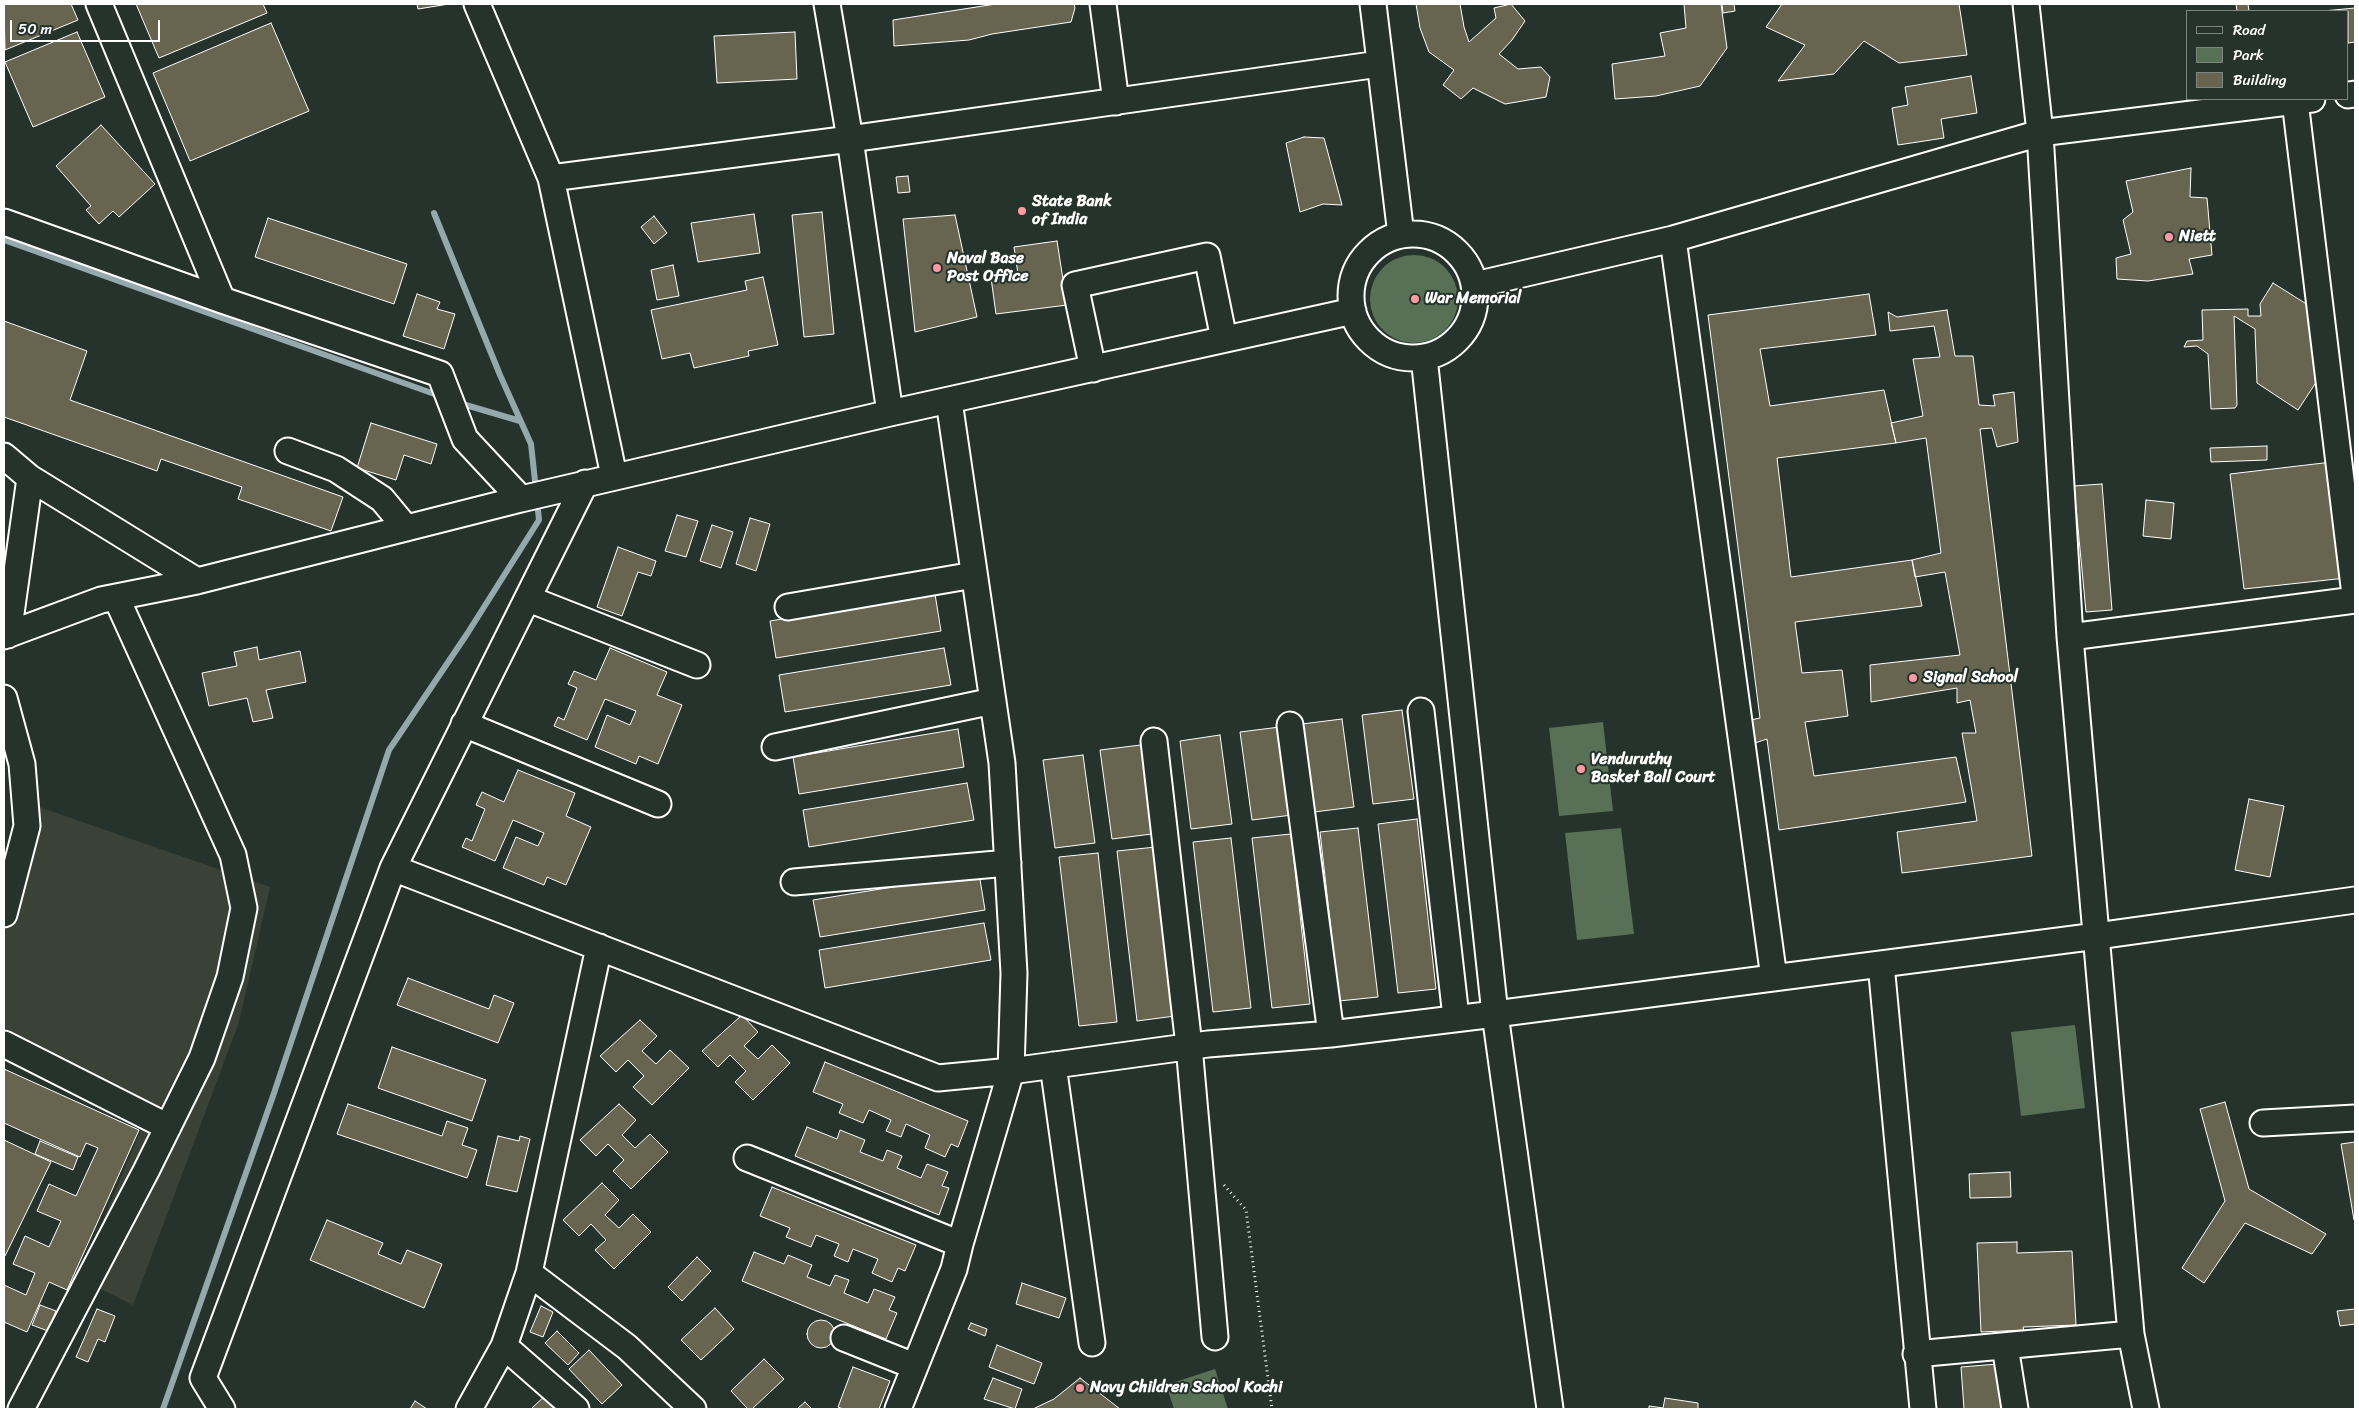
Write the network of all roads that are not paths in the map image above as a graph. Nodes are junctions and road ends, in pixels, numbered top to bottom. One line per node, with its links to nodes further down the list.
1 (99, 4): 17 (street)
2 (477, 4): 12 (street)
3 (827, 4): 11 (street)
4 (1103, 4): 9 (street)
5 (1373, 4): 7 (street)
6 (2026, 4): 10 (street)
7 (1379, 64): 9 (street); 14 (street)
8 (2304, 100): 10 (street); 33 (street)
9 (1116, 102): 11 (street)
10 (2040, 133): 15 (street); 39 (street)
11 (850, 139): 12 (street); 23 (street)
12 (551, 178): 26 (street)
13 (4, 222): 17 (street)
14 (1401, 235): 16 (street); 18 (street)
15 (1673, 238): 16 (street); 57 (street)
16 (1475, 285): 20 (street)
17 (222, 300): 29 (street)
18 (1353, 311): 19 (street); 20 (street)
19 (1224, 339): 21 (street); 21 (street)
20 (1424, 358): 58 (street)
21 (1093, 369): 22 (street)
22 (949, 401): 23 (street); 31 (street)
23 (890, 413): 26 (street)
24 (288, 452): 30 (street)
25 (4, 456): 27 (street)
26 (614, 476): 28 (street)
27 (30, 478): 32 (street); 38 (street)
28 (585, 483): 29 (street); 35 (street)
29 (535, 495): 30 (street)
30 (406, 528): 32 (street)
31 (974, 575): 37 (street); 42 (street)
32 (197, 581): 34 (street)
33 (2355, 595)
34 (116, 597): 38 (street); 67 (street)
35 (528, 599): 40 (street); 44 (street)
36 (2355, 600): 39 (street)
37 (788, 607)
38 (6, 635)
39 (2070, 637): 54 (street)
40 (697, 665)
41 (4, 698): 53 (street)
42 (993, 701): 47 (street); 49 (street)
43 (1421, 711): 59 (street)
44 (464, 724): 48 (street); 50 (street)
45 (1290, 725): 60 (street)
46 (1154, 741): 62 (street)
47 (775, 747)
48 (658, 804)
49 (1008, 863): 51 (street); 64 (street)
50 (393, 868): 55 (street); 80 (street)
51 (794, 882)
52 (2355, 900): 54 (street)
53 (4, 914)
54 (2097, 936): 56 (street); 71 (street)
55 (599, 947): 64 (street); 70 (street)
56 (1881, 964): 57 (street); 77 (street)
57 (1774, 978): 58 (street)
58 (1495, 1014): 59 (street); 85 (street)
59 (1456, 1017): 60 (street)
60 (1331, 1034): 62 (street)
61 (4, 1044): 67 (street)
62 (1189, 1046): 63 (street); 72 (street)
63 (1054, 1065): 64 (street); 74 (street)
64 (1012, 1071): 69 (street)
65 (2355, 1118): 66 (street)
66 (2263, 1123)
67 (168, 1127): 79 (street)
68 (747, 1158): 69 (street)
69 (960, 1244): 78 (street)
70 (529, 1273): 75 (street); 83 (street)
71 (2131, 1334): 76 (street); 88 (street)
72 (1215, 1337)
73 (844, 1338): 78 (street)
74 (1092, 1343)
75 (504, 1346): 81 (street); 82 (street)
76 (2005, 1346): 77 (street); 87 (street)
77 (1916, 1354): 86 (street)
78 (914, 1366): 84 (street)
79 (21, 1409)
80 (222, 1409)
81 (469, 1409)
82 (576, 1409)
83 (693, 1409)
84 (898, 1409)
85 (1550, 1409)
86 (1922, 1409)
87 (2015, 1409)
88 (2146, 1409)

